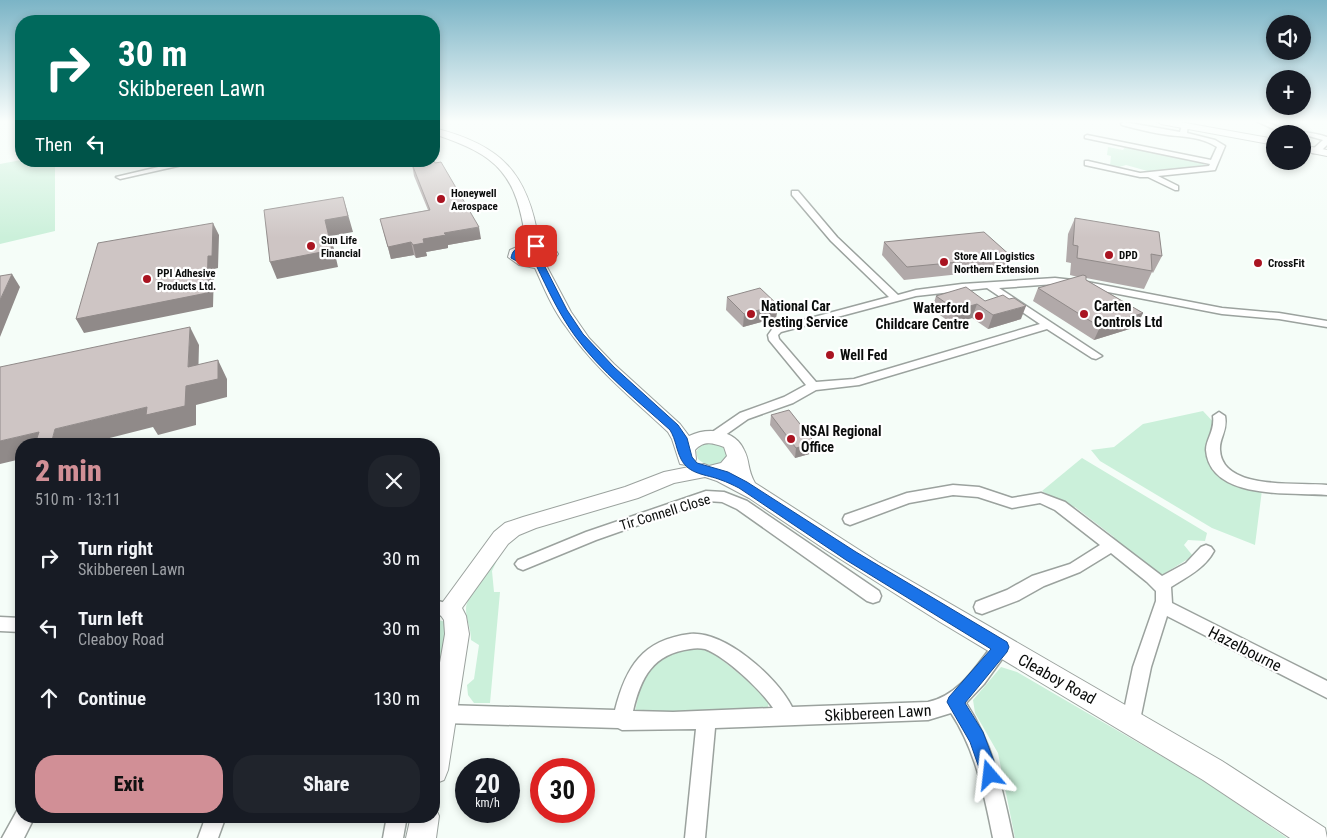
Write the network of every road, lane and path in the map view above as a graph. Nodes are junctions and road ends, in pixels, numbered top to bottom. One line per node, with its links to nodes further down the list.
1 (497, 160): 11 (street)
2 (1198, 160): 5 (street)
3 (1215, 160): 5 (street)
4 (1088, 163): 7 (street)
5 (1214, 163): 7 (street)
6 (168, 167): 8 (street)
7 (1151, 175): 9 (street)
8 (120, 177)
9 (1177, 189)
10 (795, 193): 14 (street)
11 (533, 246): 12 (street); 12 (street)
12 (539, 263): 21 (street)
13 (990, 285): 14 (street); 15 (street); 16 (street)
14 (895, 297): 18 (street)
15 (1048, 324): 17 (street); 18 (street)
16 (1327, 324)
17 (1096, 356)
18 (813, 386): 20 (street)
19 (1220, 416): 28 (street)
20 (736, 422): 22 (street); 23 (street)
21 (674, 428): 22 (street); 24 (street)
22 (708, 437): 23 (street); 24 (street)
23 (735, 452): 25 (street); 27 (street)
24 (686, 453): 25 (street); 26 (street)
25 (708, 471): 26 (street); 27 (street, Cleaboy Road)
26 (671, 477): 38 (street)
27 (748, 488): 32 (street, Cleaboy Road)
28 (1327, 490)
29 (850, 519): 30 (street)
30 (1111, 545): 34 (street); 37 (street)
31 (1206, 551): 34 (street)
32 (844, 563): 33 (street, Tir Connell Close); 35 (street, Tir Connell Close); 41 (street, Cleaboy Road)
33 (524, 564)
34 (1161, 585): 36 (street)
35 (873, 596)
36 (1162, 606): 42 (street, Hazelbourne); 47 (street)
37 (982, 607)
38 (441, 608): 44 (street)
39 (0, 624): 40 (street)
40 (15, 625)
41 (1002, 647): 43 (street, Skibbereen Lawn); 47 (street, Cleaboy Road)
42 (1327, 690)
43 (955, 702): 45 (street, Skibbereen Lawn); 59 (street)
44 (444, 714): 48 (street, Skibbereen Lawn); 49 (street)
45 (787, 717): 46 (street, Skibbereen Lawn); 48 (street)
46 (706, 720): 48 (street, Skibbereen Lawn); 58 (street)
47 (1131, 720): 60 (street, Cleaboy Road)
48 (622, 721)
49 (440, 736)
50 (20, 823): 54 (street)
51 (213, 823): 55 (street)
52 (396, 823): 56 (street)
53 (424, 823): 57 (street)
54 (12, 838)
55 (208, 838)
56 (393, 838)
57 (421, 838)
58 (695, 838)
59 (1003, 838)
60 (1315, 838)

